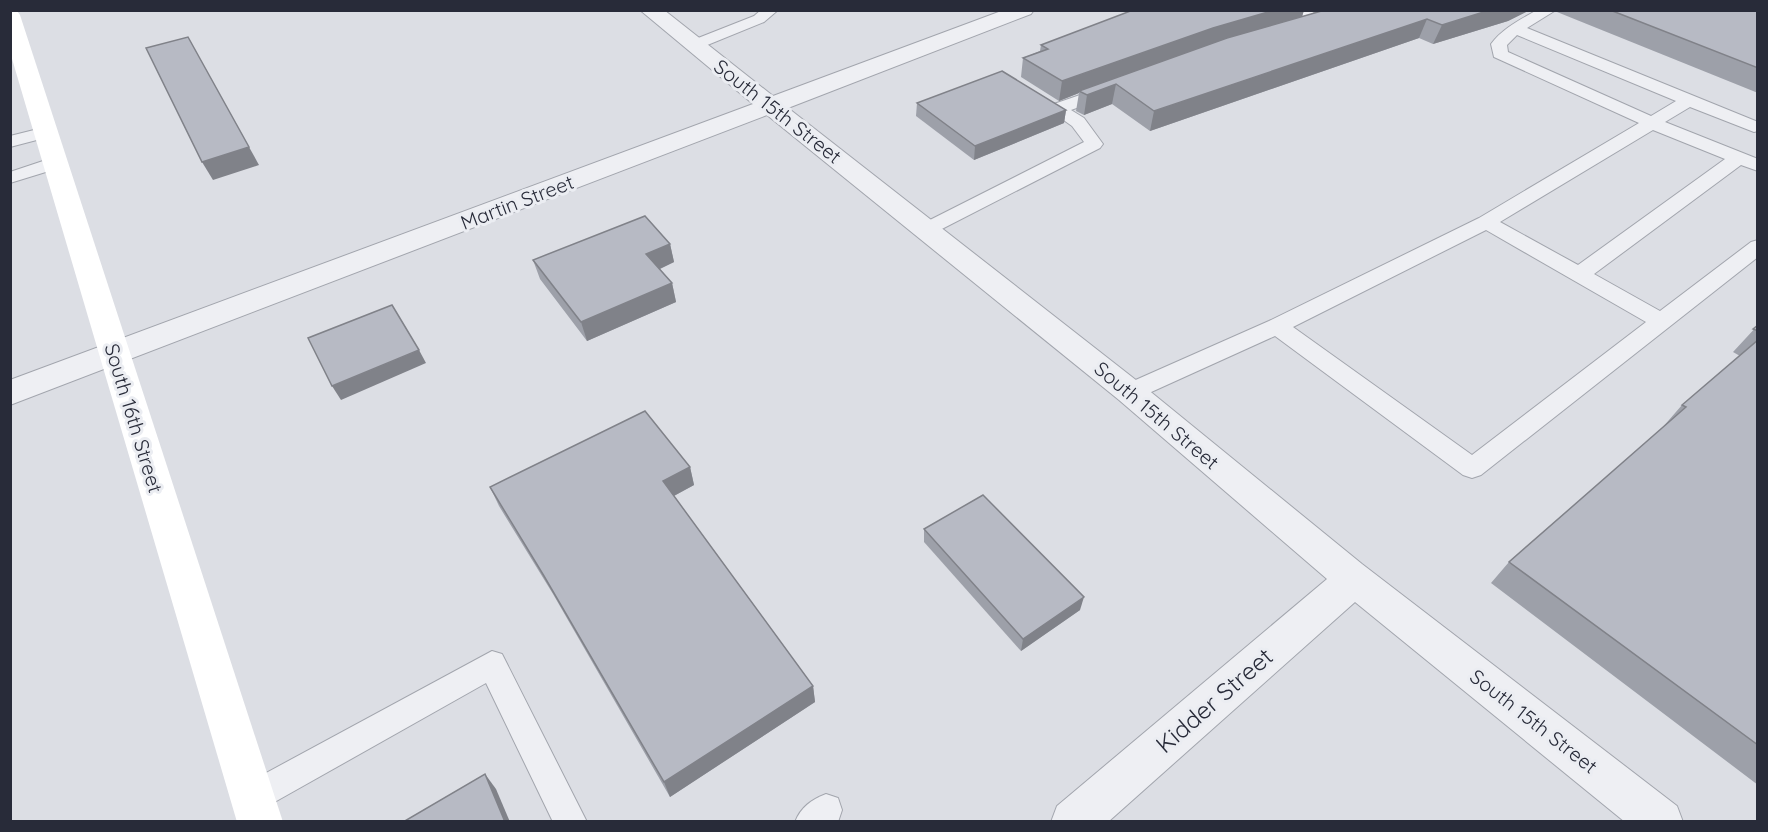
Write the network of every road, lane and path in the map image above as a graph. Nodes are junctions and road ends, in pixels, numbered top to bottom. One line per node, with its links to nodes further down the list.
1 (650, 10): 9 (street, South 15th Street)
2 (771, 10): 9 (lane)
3 (1024, 10): 12 (street, Martin Street)
4 (1299, 10): 8 (lane)
5 (1549, 10): 7 (lane)
6 (11, 12): 16 (main road, South 16th Street)
7 (1515, 29): 11 (lane); 13 (lane)
8 (1284, 32)
9 (694, 45): 12 (street, South 15th Street)
10 (1120, 86): 21 (lane)
11 (1689, 100): 13 (lane); 14 (lane)
12 (772, 105): 21 (street, South 15th Street); 26 (street, Martin Street)
13 (1653, 123): 17 (lane); 20 (lane)
14 (1754, 127)
15 (10, 142): 16 (lane)
16 (51, 147): 19 (lane); 26 (main road, South 16th Street)
17 (1738, 158): 18 (lane); 23 (lane)
18 (1758, 166)
19 (10, 178)
20 (1486, 222): 23 (lane); 25 (lane)
21 (927, 229): 27 (street, South 15th Street)
22 (1758, 246): 24 (lane)
23 (1580, 274): 24 (lane)
24 (1662, 321): 25 (lane)
25 (1277, 326): 27 (lane)
26 (114, 355): 28 (street, Martin Street); 30 (main road, South 16th Street)
27 (1130, 392): 29 (street, South 15th Street)
28 (10, 393)
29 (1354, 579): 32 (street, Kidder Street); 33 (street, South 15th Street)
30 (256, 809): 31 (lane)
31 (571, 822)
32 (1073, 822)
33 (1662, 822)

